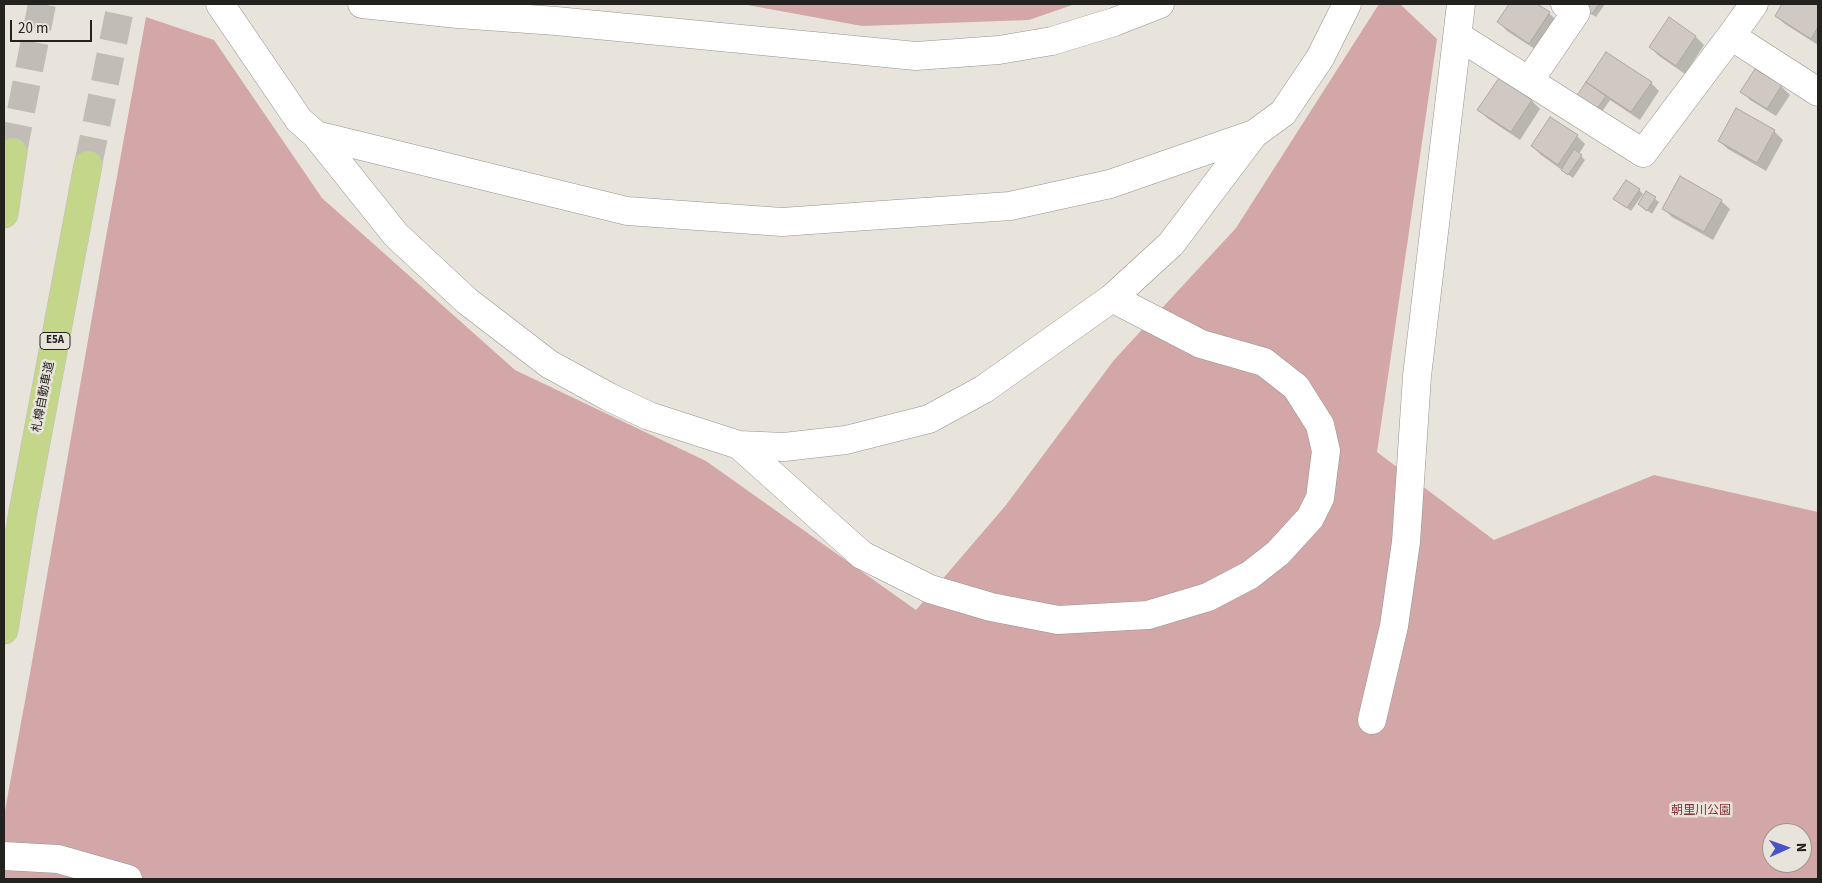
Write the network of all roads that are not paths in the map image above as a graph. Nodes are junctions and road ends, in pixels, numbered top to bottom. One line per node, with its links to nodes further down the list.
1 (220, 4): 13 (street)
2 (362, 4): 3 (street)
3 (1160, 4)
4 (1347, 4): 12 (street)
5 (1461, 4): 8 (street)
6 (1565, 4): 10 (street)
7 (1754, 4): 9 (street)
8 (1458, 36): 10 (street); 20 (street)
9 (1731, 36): 10 (street); 11 (street)
10 (1529, 81)
11 (1818, 92)
12 (1254, 134): 13 (street); 17 (street)
13 (316, 135): 18 (street)
14 (13, 152): 16 (highway)
15 (88, 165): 19 (highway, 札樽自動車道 / E5A)
16 (4, 214)
17 (1112, 298): 18 (street); 18 (street)
18 (739, 445)
19 (4, 630)
20 (1372, 720)
21 (4, 856): 22 (street)
22 (128, 879)

